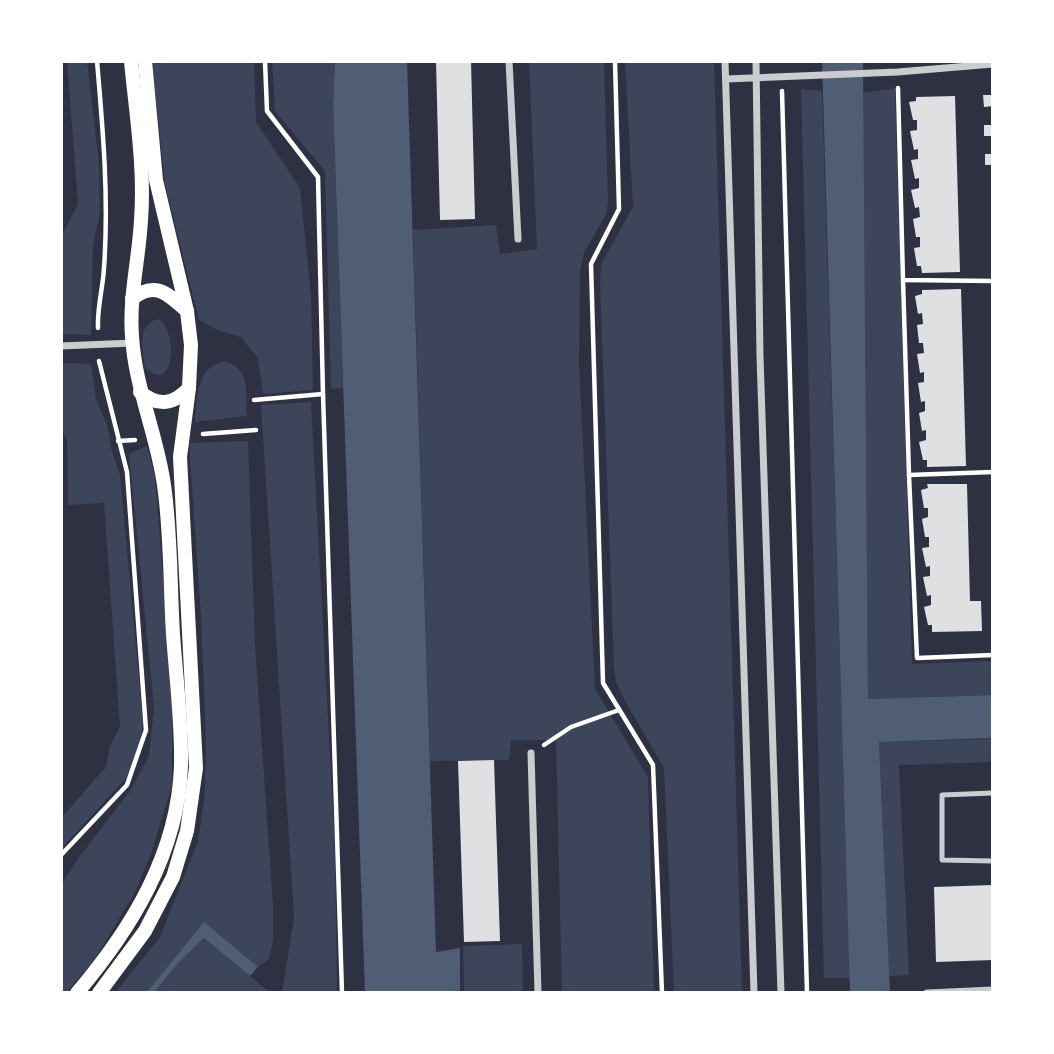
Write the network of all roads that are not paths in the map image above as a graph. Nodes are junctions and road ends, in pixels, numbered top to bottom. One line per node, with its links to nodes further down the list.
1 (131, 61): 10 (main road)
2 (145, 61): 11 (main road)
3 (509, 61): 9 (street)
4 (725, 61): 8 (street)
5 (756, 61): 7 (street)
6 (993, 64): 7 (street)
7 (757, 78): 8 (street); 24 (street)
8 (726, 79): 23 (street)
9 (518, 239)
10 (132, 299): 11 (main road); 12 (main road)
11 (187, 311): 14 (main road)
12 (132, 343): 13 (street); 15 (main road)
13 (61, 346)
14 (189, 388): 15 (main road); 21 (main road)
15 (140, 391): 20 (main road)
16 (531, 753): 22 (street)
17 (993, 793): 18 (lane)
18 (993, 861)
19 (993, 990): 25 (street)
20 (77, 993)
21 (100, 993)
22 (538, 993)
23 (754, 993)
24 (780, 993)
25 (927, 993)

